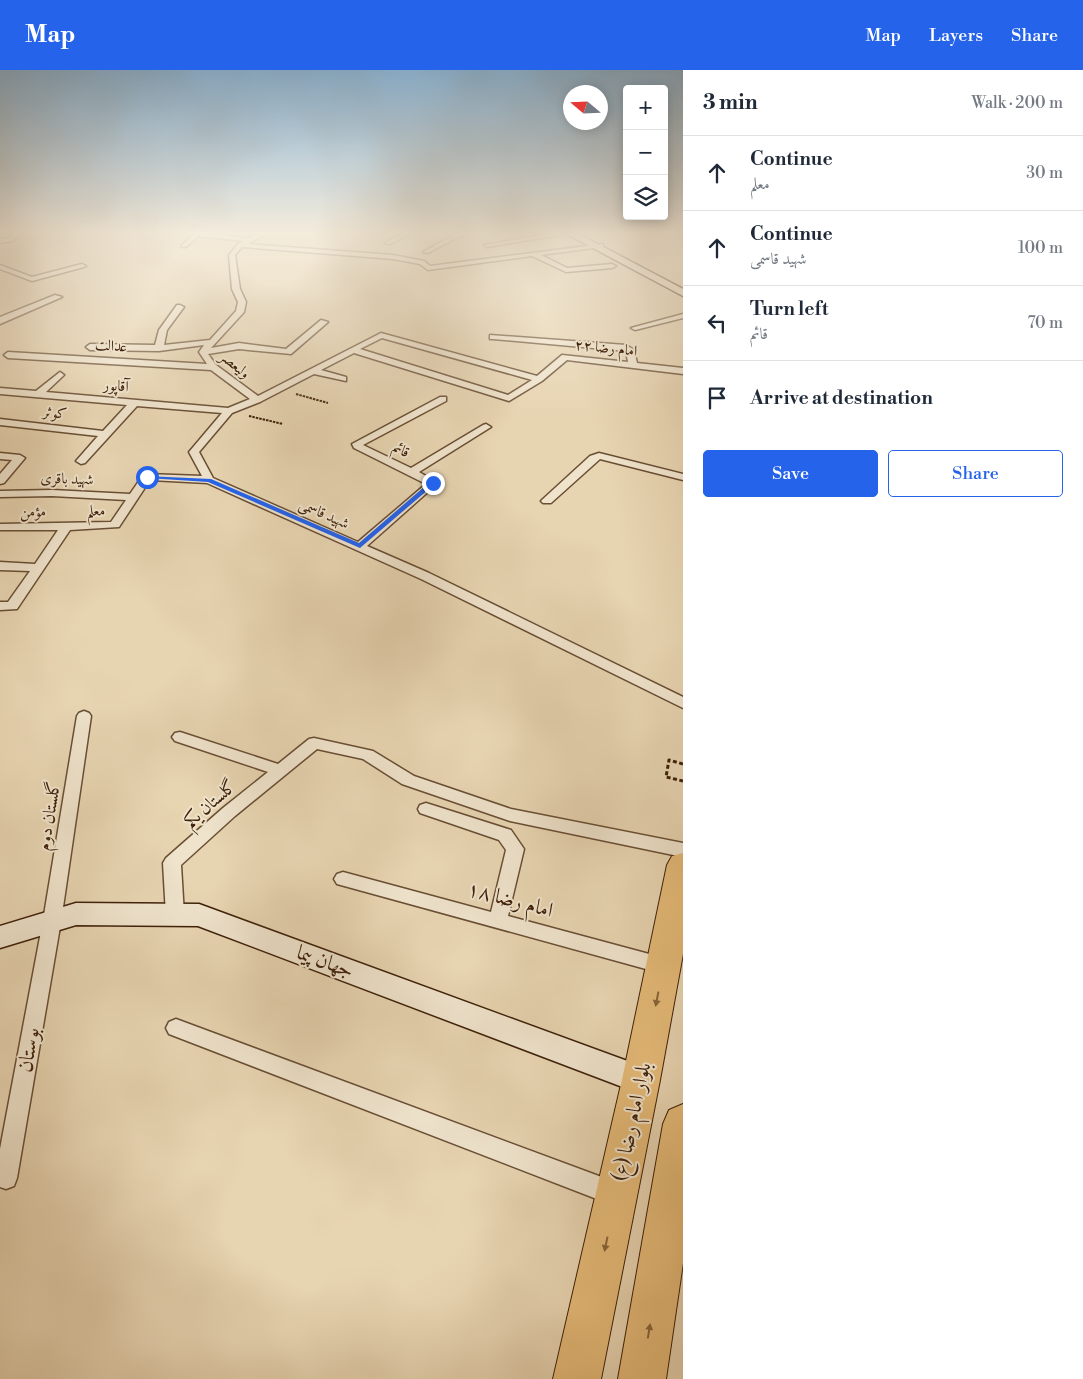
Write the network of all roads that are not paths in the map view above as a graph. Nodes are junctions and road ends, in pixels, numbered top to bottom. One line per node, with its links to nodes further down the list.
1 (238, 293): 10 (street, ولیعصر)
2 (58, 296): 5 (street)
3 (180, 307): 13 (street)
4 (683, 316): 7 (street)
5 (1, 320)
6 (324, 322): 15 (street)
7 (635, 328)
8 (112, 335): 12 (street)
9 (492, 337): 17 (street)
10 (213, 342): 13 (street); 15 (street, ولیعصر)
11 (90, 348): 12 (street)
12 (103, 348): 13 (street)
13 (158, 348)
14 (354, 350): 19 (street); 23 (street); 23 (street, امام رضا ۲۲)
15 (204, 352): 18 (street, ولیعصر)
16 (8, 355): 18 (street, عدالت)
17 (633, 364): 20 (street, امام رضا ۲۲); 23 (street, امام رضا ۲۲)
18 (213, 368): 27 (street, ولیعصر)
19 (314, 371): 22 (street); 27 (street)
20 (683, 371)
21 (60, 375): 25 (street)
22 (343, 379)
23 (539, 379)
24 (0, 391): 25 (street, آقاپور)
25 (39, 394): 28 (street, آقاپور)
26 (443, 399): 35 (street, قائم)
27 (257, 400): 29 (street)
28 (135, 402): 29 (street, آقاپور); 32 (street)
29 (229, 411): 37 (street)
30 (0, 422): 32 (street, کوثر)
31 (486, 427): 35 (street)
32 (106, 434): 34 (street)
33 (0, 456): 38 (street)
34 (80, 462)
35 (412, 472): 44 (street, قائم)
36 (683, 477): 41 (street)
37 (209, 480): 40 (street, معلم); 44 (street, شهید قاسمی)
38 (0, 481)
39 (0, 494): 40 (street, شهید باقری)
40 (134, 497): 43 (street, معلم)
41 (547, 501)
42 (0, 527): 43 (street, مؤمن)
43 (66, 527): 46 (street, معلم)
44 (360, 546): 48 (street, شهید قاسمی)
45 (0, 566): 46 (street)
46 (38, 568): 47 (street, معلم)
47 (0, 606)
48 (683, 703)
49 (84, 716): 58 (street, گلستان دوم)
50 (180, 737): 51 (street)
51 (280, 770): 53 (street, گلستان یکم); 56 (street, گلستان یکم)
52 (426, 810): 57 (street)
53 (683, 850)
54 (683, 865): 60 (highway, بلوار امام رضا (ع))
55 (343, 879): 57 (street, امام رضا ۱۸)
56 (175, 915): 58 (street, جهان پیما); 62 (street, جهان پیما)
57 (498, 920): 60 (street, امام رضا ۱۸)
58 (52, 921): 59 (street, جهان پیما); 64 (street, بوستان)
59 (0, 936)
60 (664, 966): 62 (highway, بلوار امام رضا (ع), one-way to 62)
61 (176, 1028): 65 (street)
62 (641, 1080): 65 (highway, بلوار امام رضا (ع))
63 (683, 1124): 66 (highway)
64 (6, 1178)
65 (616, 1195): 67 (highway, بلوار امام رضا (ع), one-way to 67)
66 (673, 1249): 68 (highway, one-way to 66)
67 (577, 1379)
68 (642, 1379)

